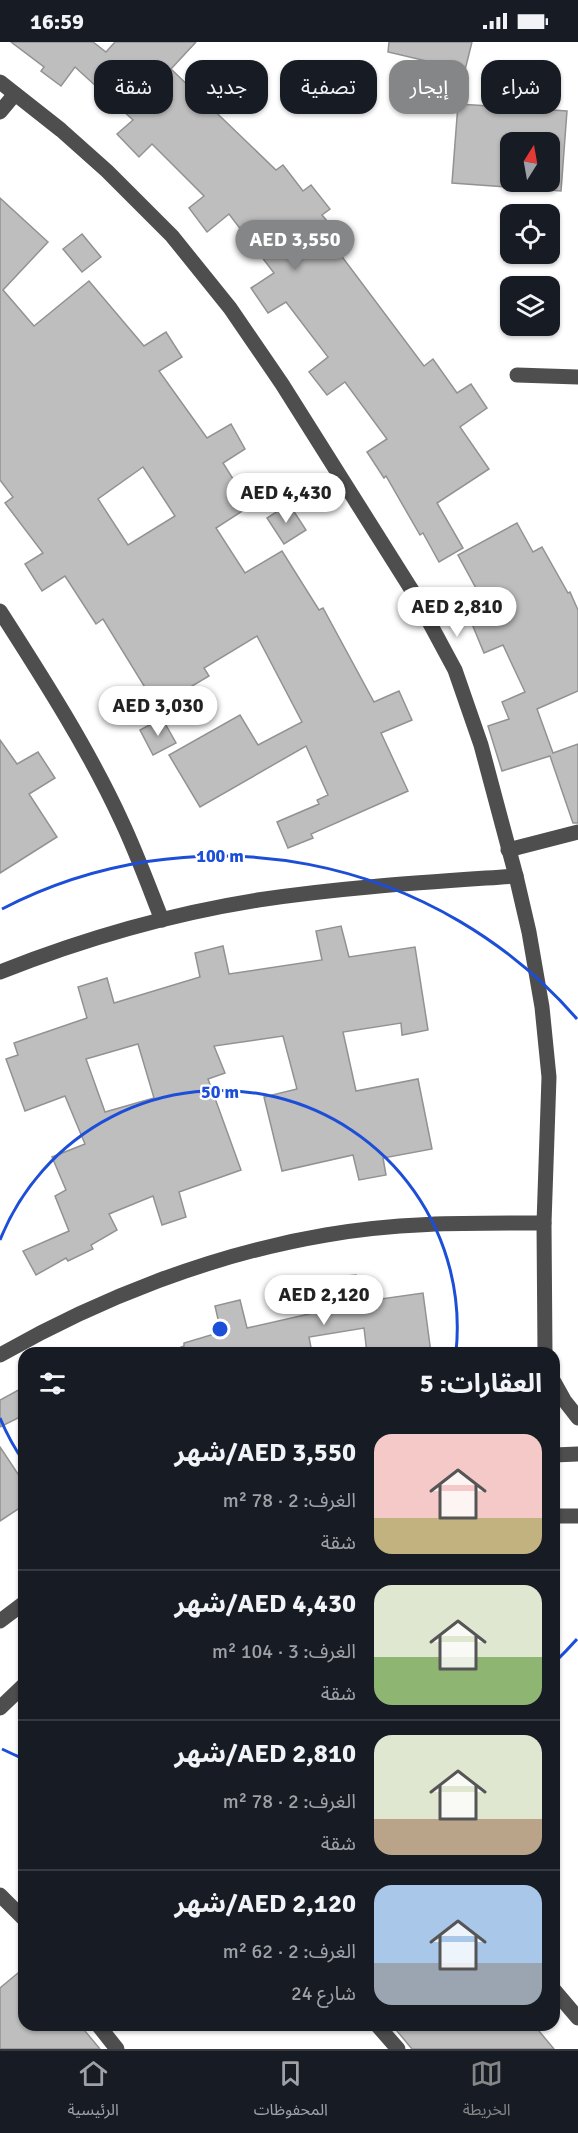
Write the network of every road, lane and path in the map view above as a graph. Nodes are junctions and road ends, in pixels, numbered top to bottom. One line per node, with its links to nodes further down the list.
1 (0, 82): 2 (street)
2 (15, 94): 3 (street); 8 (street)
3 (0, 112)
4 (518, 375): 5 (street)
5 (578, 377)
6 (0, 611): 10 (street)
7 (578, 832): 8 (street)
8 (508, 849): 9 (street)
9 (516, 876): 10 (street); 12 (street)
10 (162, 920): 11 (street)
11 (0, 972)
12 (544, 1223): 13 (street); 14 (street)
13 (545, 1347)
14 (0, 1355)
15 (560, 1393): 16 (street)
16 (578, 1418)
17 (578, 1454): 18 (street)
18 (560, 1455)
19 (560, 1516): 20 (street)
20 (578, 1516)
21 (18, 1608): 22 (street)
22 (0, 1621)
23 (18, 1691): 24 (street)
24 (0, 1708)
25 (0, 1895): 26 (street)
26 (18, 1913)
27 (560, 1997): 28 (street)
28 (578, 2018)
29 (103, 2031): 31 (street)
30 (382, 2031): 32 (street)
31 (117, 2049)
32 (398, 2049)

